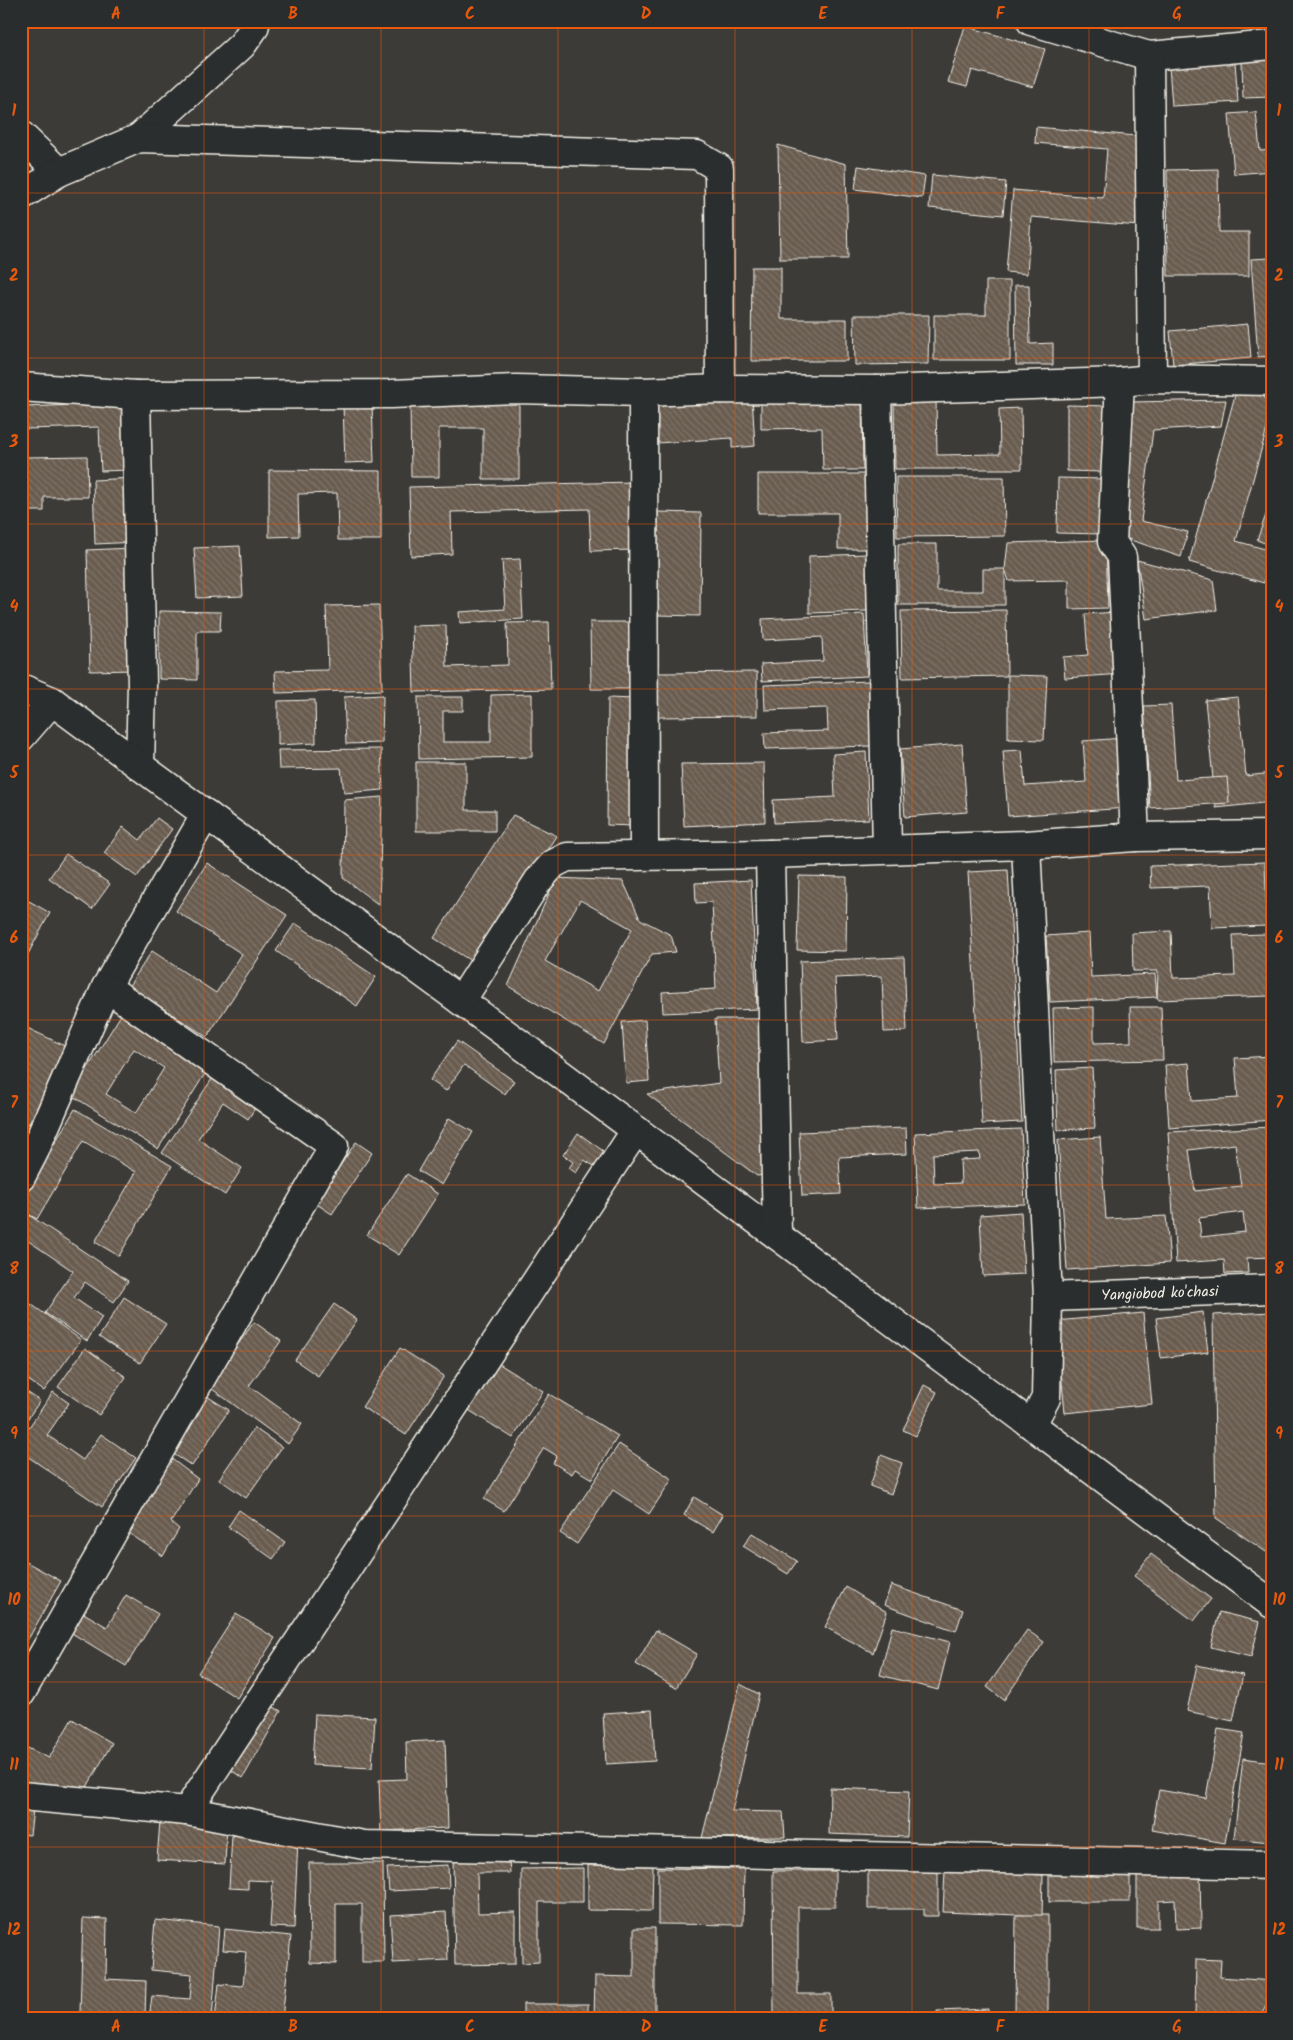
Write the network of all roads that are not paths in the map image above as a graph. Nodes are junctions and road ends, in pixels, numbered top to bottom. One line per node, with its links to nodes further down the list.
1 (256, 21): 6 (street)
2 (1031, 21): 4 (street)
3 (1272, 45): 4 (street)
4 (1149, 56): 9 (street)
5 (21, 135): 7 (street)
6 (139, 138): 7 (street); 13 (street)
7 (59, 172): 8 (street)
8 (21, 196)
9 (1152, 380): 10 (street); 11 (street)
10 (1272, 381)
11 (1120, 382): 14 (street); 23 (street)
12 (21, 387): 16 (street)
13 (720, 388): 14 (street); 15 (street)
14 (877, 390): 25 (street)
15 (643, 392): 16 (street); 27 (street)
16 (136, 396): 20 (street)
17 (21, 688): 18 (street)
18 (52, 701): 19 (street); 20 (street)
19 (21, 737)
20 (140, 766): 21 (street)
21 (206, 814): 28 (street); 29 (street)
22 (1272, 835): 23 (street)
23 (1135, 838): 24 (street)
24 (1026, 845): 25 (street); 35 (street)
25 (887, 849): 26 (street)
26 (770, 854): 27 (street); 33 (street)
27 (644, 855): 29 (street)
28 (106, 987): 31 (street); 38 (street)
29 (461, 1001): 30 (street)
30 (636, 1130): 33 (street); 40 (street)
31 (28, 1149): 32 (street)
32 (21, 1177)
33 (777, 1234): 36 (street)
34 (1272, 1289): 35 (street, Yangiobod ko'chasi)
35 (1048, 1297): 36 (street)
36 (1032, 1424): 37 (street)
37 (1272, 1604)
38 (21, 1693)
39 (21, 1796): 40 (street)
40 (187, 1811): 41 (street)
41 (1272, 1865)

